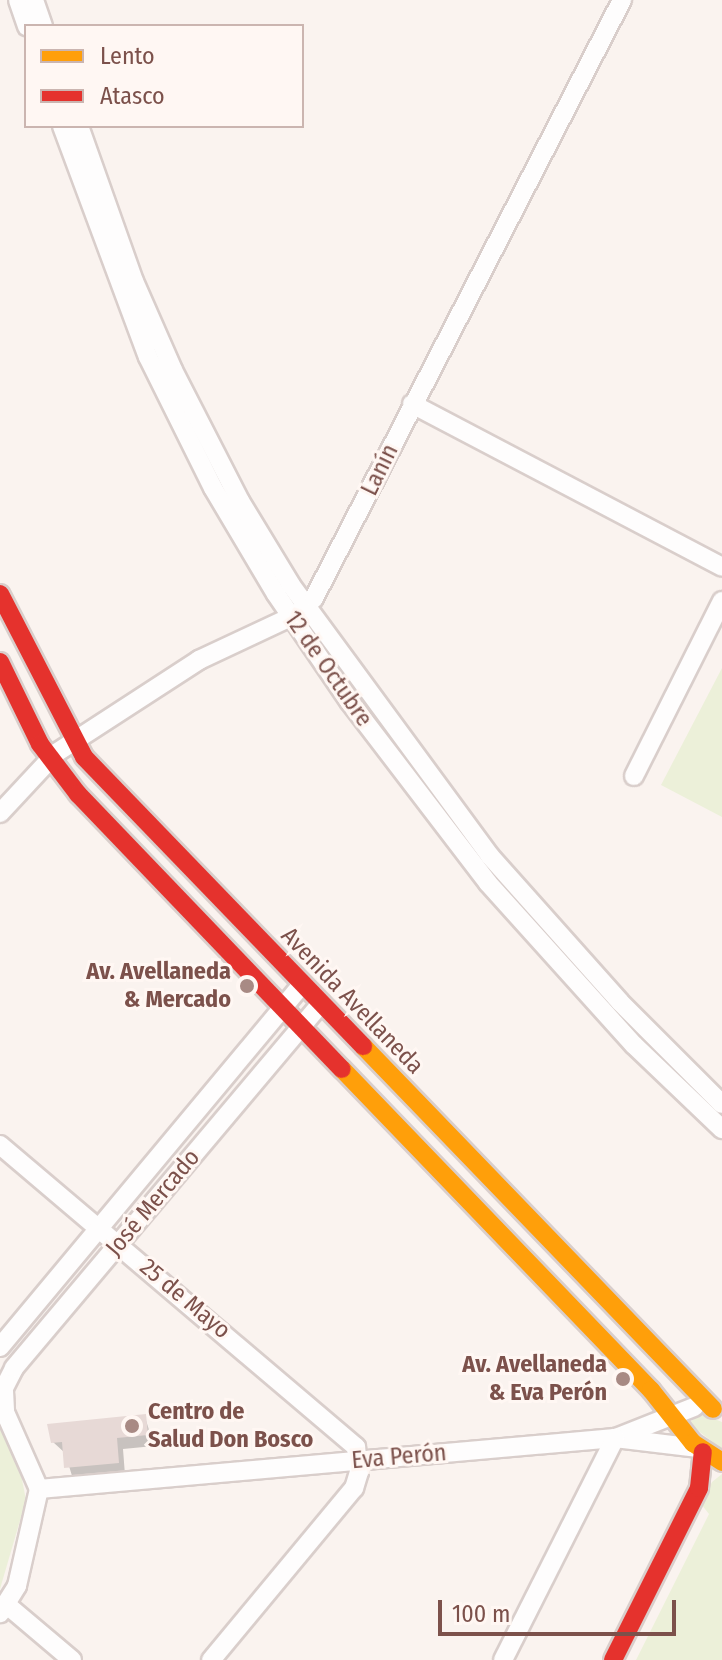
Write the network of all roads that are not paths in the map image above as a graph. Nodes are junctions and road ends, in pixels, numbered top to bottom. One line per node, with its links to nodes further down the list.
1 (18, 0): 4 (street)
2 (34, 0): 5 (street)
3 (622, 0): 8 (street, Lanín)
4 (26, 24)
5 (42, 24)
6 (63, 128): 12 (street, 12 de Octubre)
7 (80, 128): 12 (street, 12 de Octubre)
8 (412, 404): 9 (street); 12 (street, Lanín)
9 (722, 567)
10 (0, 594): 14 (street, Avenida Avellaneda)
11 (722, 601): 16 (street)
12 (299, 612): 14 (street); 22 (street, 12 de Octubre); 23 (street, 12 de Octubre)
13 (0, 662): 15 (street)
14 (74, 742): 15 (street); 18 (street, Avenida Avellaneda)
15 (49, 758): 17 (street); 20 (street)
16 (634, 776)
17 (0, 813)
18 (302, 984): 19 (street, Avenida Avellaneda); 20 (street, José Mercado)
19 (321, 1003): 21 (street, José Mercado); 29 (street, Avenida Avellaneda)
20 (283, 1007): 21 (street); 25 (street, José Mercado)
21 (301, 1026): 26 (street, José Mercado); 30 (street)
22 (722, 1104)
23 (722, 1129)
24 (0, 1145): 25 (street, 25 de Mayo)
25 (99, 1228): 26 (street, 25 de Mayo); 27 (street, José Mercado)
26 (118, 1244): 28 (street, José Mercado); 34 (street, 25 de Mayo)
27 (0, 1347)
28 (2, 1406): 35 (street)
29 (710, 1410): 30 (street, Eva Perón); 31 (street)
30 (672, 1415): 31 (street); 32 (street, Eva Perón)
31 (684, 1433): 33 (street)
32 (615, 1438): 33 (street, Eva Perón); 34 (street, Eva Perón); 39 (street)
33 (711, 1454): 40 (street)
34 (359, 1461): 35 (street, Eva Perón); 38 (street)
35 (39, 1489): 36 (street)
36 (4, 1609): 37 (street)
37 (72, 1660)
38 (211, 1660)
39 (503, 1660)
40 (613, 1660)

